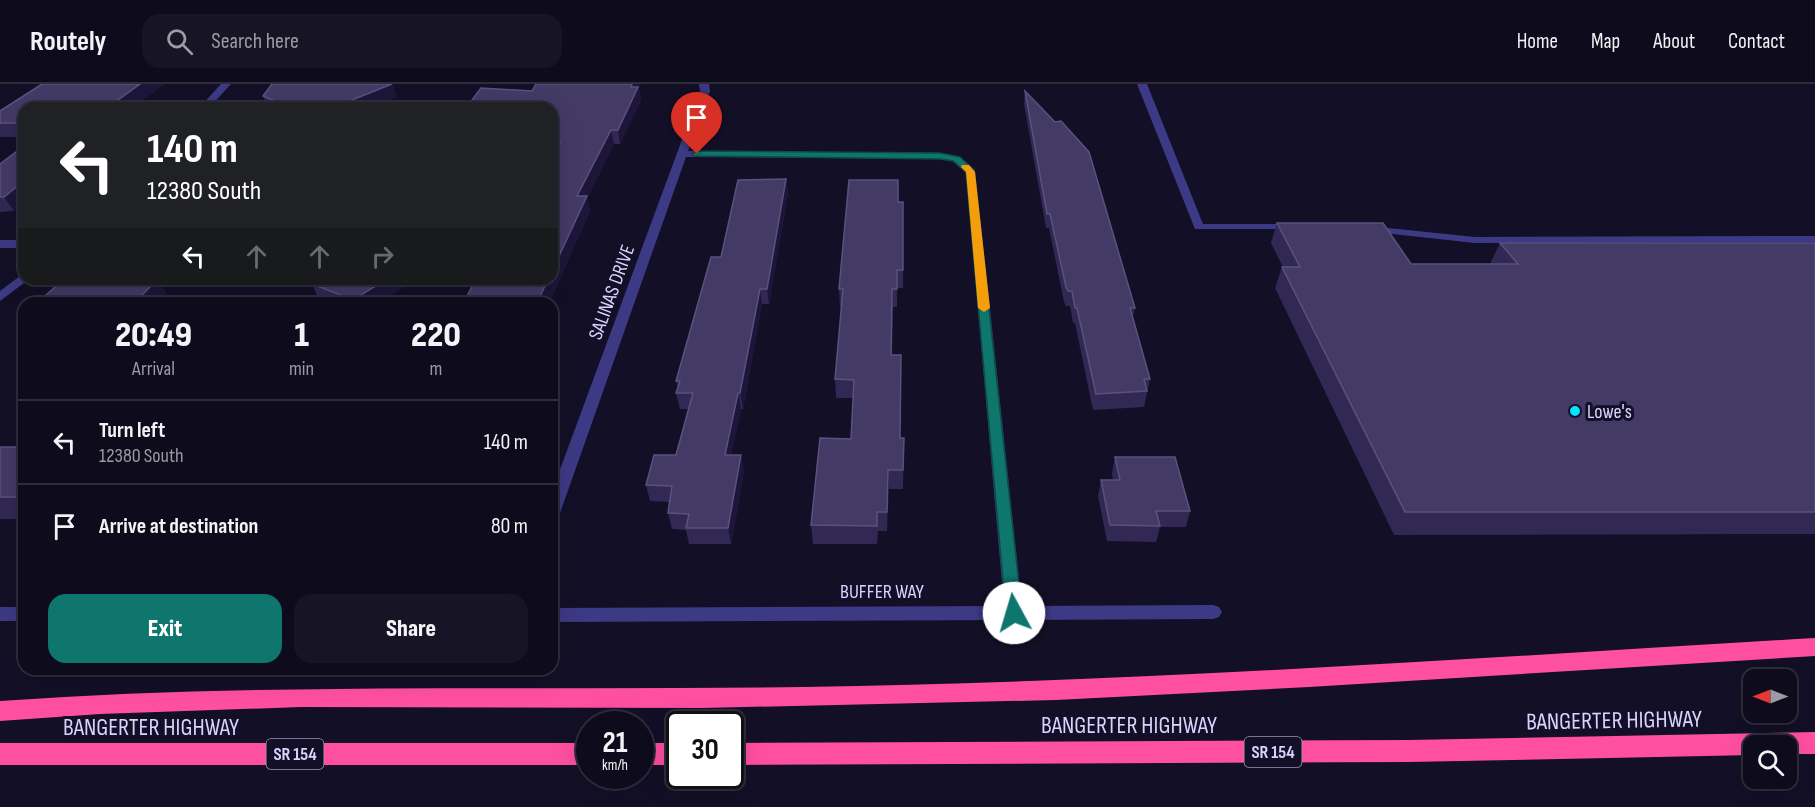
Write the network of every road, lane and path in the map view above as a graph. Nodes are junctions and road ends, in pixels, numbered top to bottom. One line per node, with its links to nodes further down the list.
1 (226, 84): 4 (street)
2 (704, 84): 5 (street, SALINAS DRIVE)
3 (1142, 84): 6 (street)
4 (210, 102)
5 (682, 154): 13 (street, SALINAS DRIVE); 15 (street)
6 (1308, 228)
7 (1352, 228): 8 (street)
8 (1815, 239)
9 (0, 244): 10 (street)
10 (18, 244)
11 (18, 282): 12 (street)
12 (0, 297)
13 (558, 496)
14 (1213, 612): 15 (street, BUFFER WAY)
15 (1014, 613): 18 (street, BUFFER WAY)
16 (0, 614): 17 (street)
17 (18, 614)
18 (558, 615)
19 (1815, 647): 20 (highway)
20 (0, 711)
21 (1815, 742): 24 (highway, BANGERTER HIGHWAY / SR 154)
22 (0, 754): 23 (highway, BANGERTER HIGHWAY / SR 154)
23 (576, 754)
24 (744, 754)

